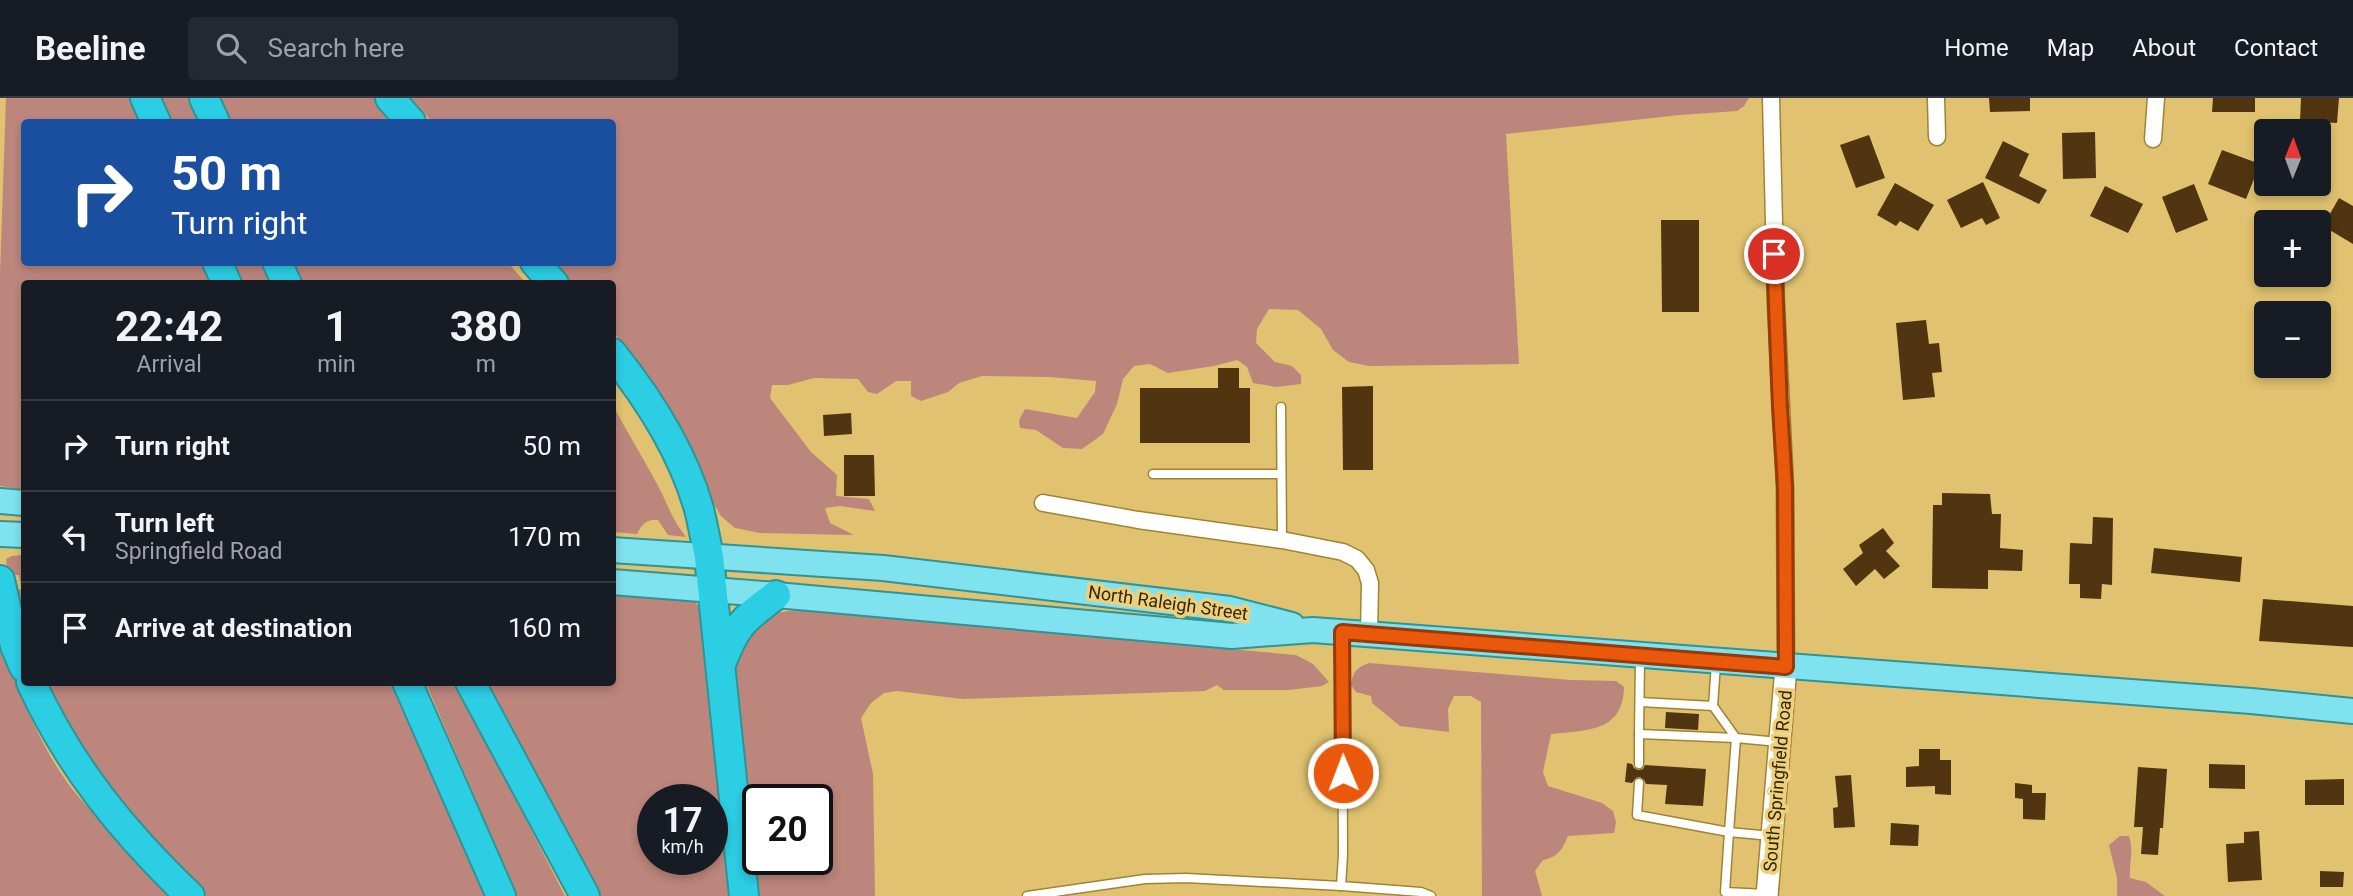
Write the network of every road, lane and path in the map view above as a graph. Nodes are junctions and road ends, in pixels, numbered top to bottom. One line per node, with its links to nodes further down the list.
1 (145, 98): 7 (highway)
2 (204, 98): 8 (highway)
3 (390, 98): 9 (highway)
4 (1771, 98): 37 (street)
5 (1936, 98): 10 (street)
6 (2156, 98): 11 (street)
7 (155, 119)
8 (214, 119)
9 (408, 119)
10 (1937, 137)
11 (2153, 139)
12 (538, 266): 13 (highway)
13 (551, 280)
14 (616, 358): 25 (highway)
15 (1281, 407): 17 (lane)
16 (1153, 474): 17 (lane)
17 (1282, 474): 23 (lane)
18 (0, 501): 19 (main road)
19 (21, 503)
20 (1043, 503): 23 (street)
21 (0, 534): 22 (main road)
22 (21, 536)
23 (1282, 540): 32 (street)
24 (616, 550): 25 (main road, North Raleigh Street)
25 (709, 557): 28 (highway); 30 (main road, North Raleigh Street)
26 (0, 580): 34 (highway)
27 (616, 582): 28 (main road, North Raleigh Street)
28 (712, 590): 29 (main road, North Raleigh Street); 36 (highway)
29 (776, 594): 30 (main road, North Raleigh Street); 36 (highway)
30 (1313, 630): 31 (main road)
31 (1342, 632): 32 (main road); 51 (lane)
32 (1368, 634): 33 (main road)
33 (1640, 655): 35 (main road); 41 (lane)
34 (21, 660)
35 (1717, 661): 37 (main road); 42 (lane)
36 (720, 667): 56 (highway)
37 (1786, 667): 43 (main road); 46 (main road, South Springfield Road)
38 (33, 686): 53 (highway)
39 (409, 686): 54 (highway)
40 (472, 686): 55 (highway)
41 (1640, 702): 42 (lane); 44 (lane)
42 (1713, 706): 45 (lane)
43 (2353, 711)
44 (1639, 734): 45 (lane); 47 (lane)
45 (1736, 738): 46 (lane); 49 (lane)
46 (1782, 742): 50 (main road, South Springfield Road)
47 (1639, 764)
48 (1639, 783): 49 (lane)
49 (1729, 832): 50 (lane); 52 (lane)
50 (1773, 837): 52 (main road, South Springfield Road)
51 (1341, 886): 57 (lane); 58 (lane)
52 (1767, 895)
53 (190, 896)
54 (501, 896)
55 (584, 896)
56 (744, 896)
57 (1027, 896)
58 (1431, 896)

